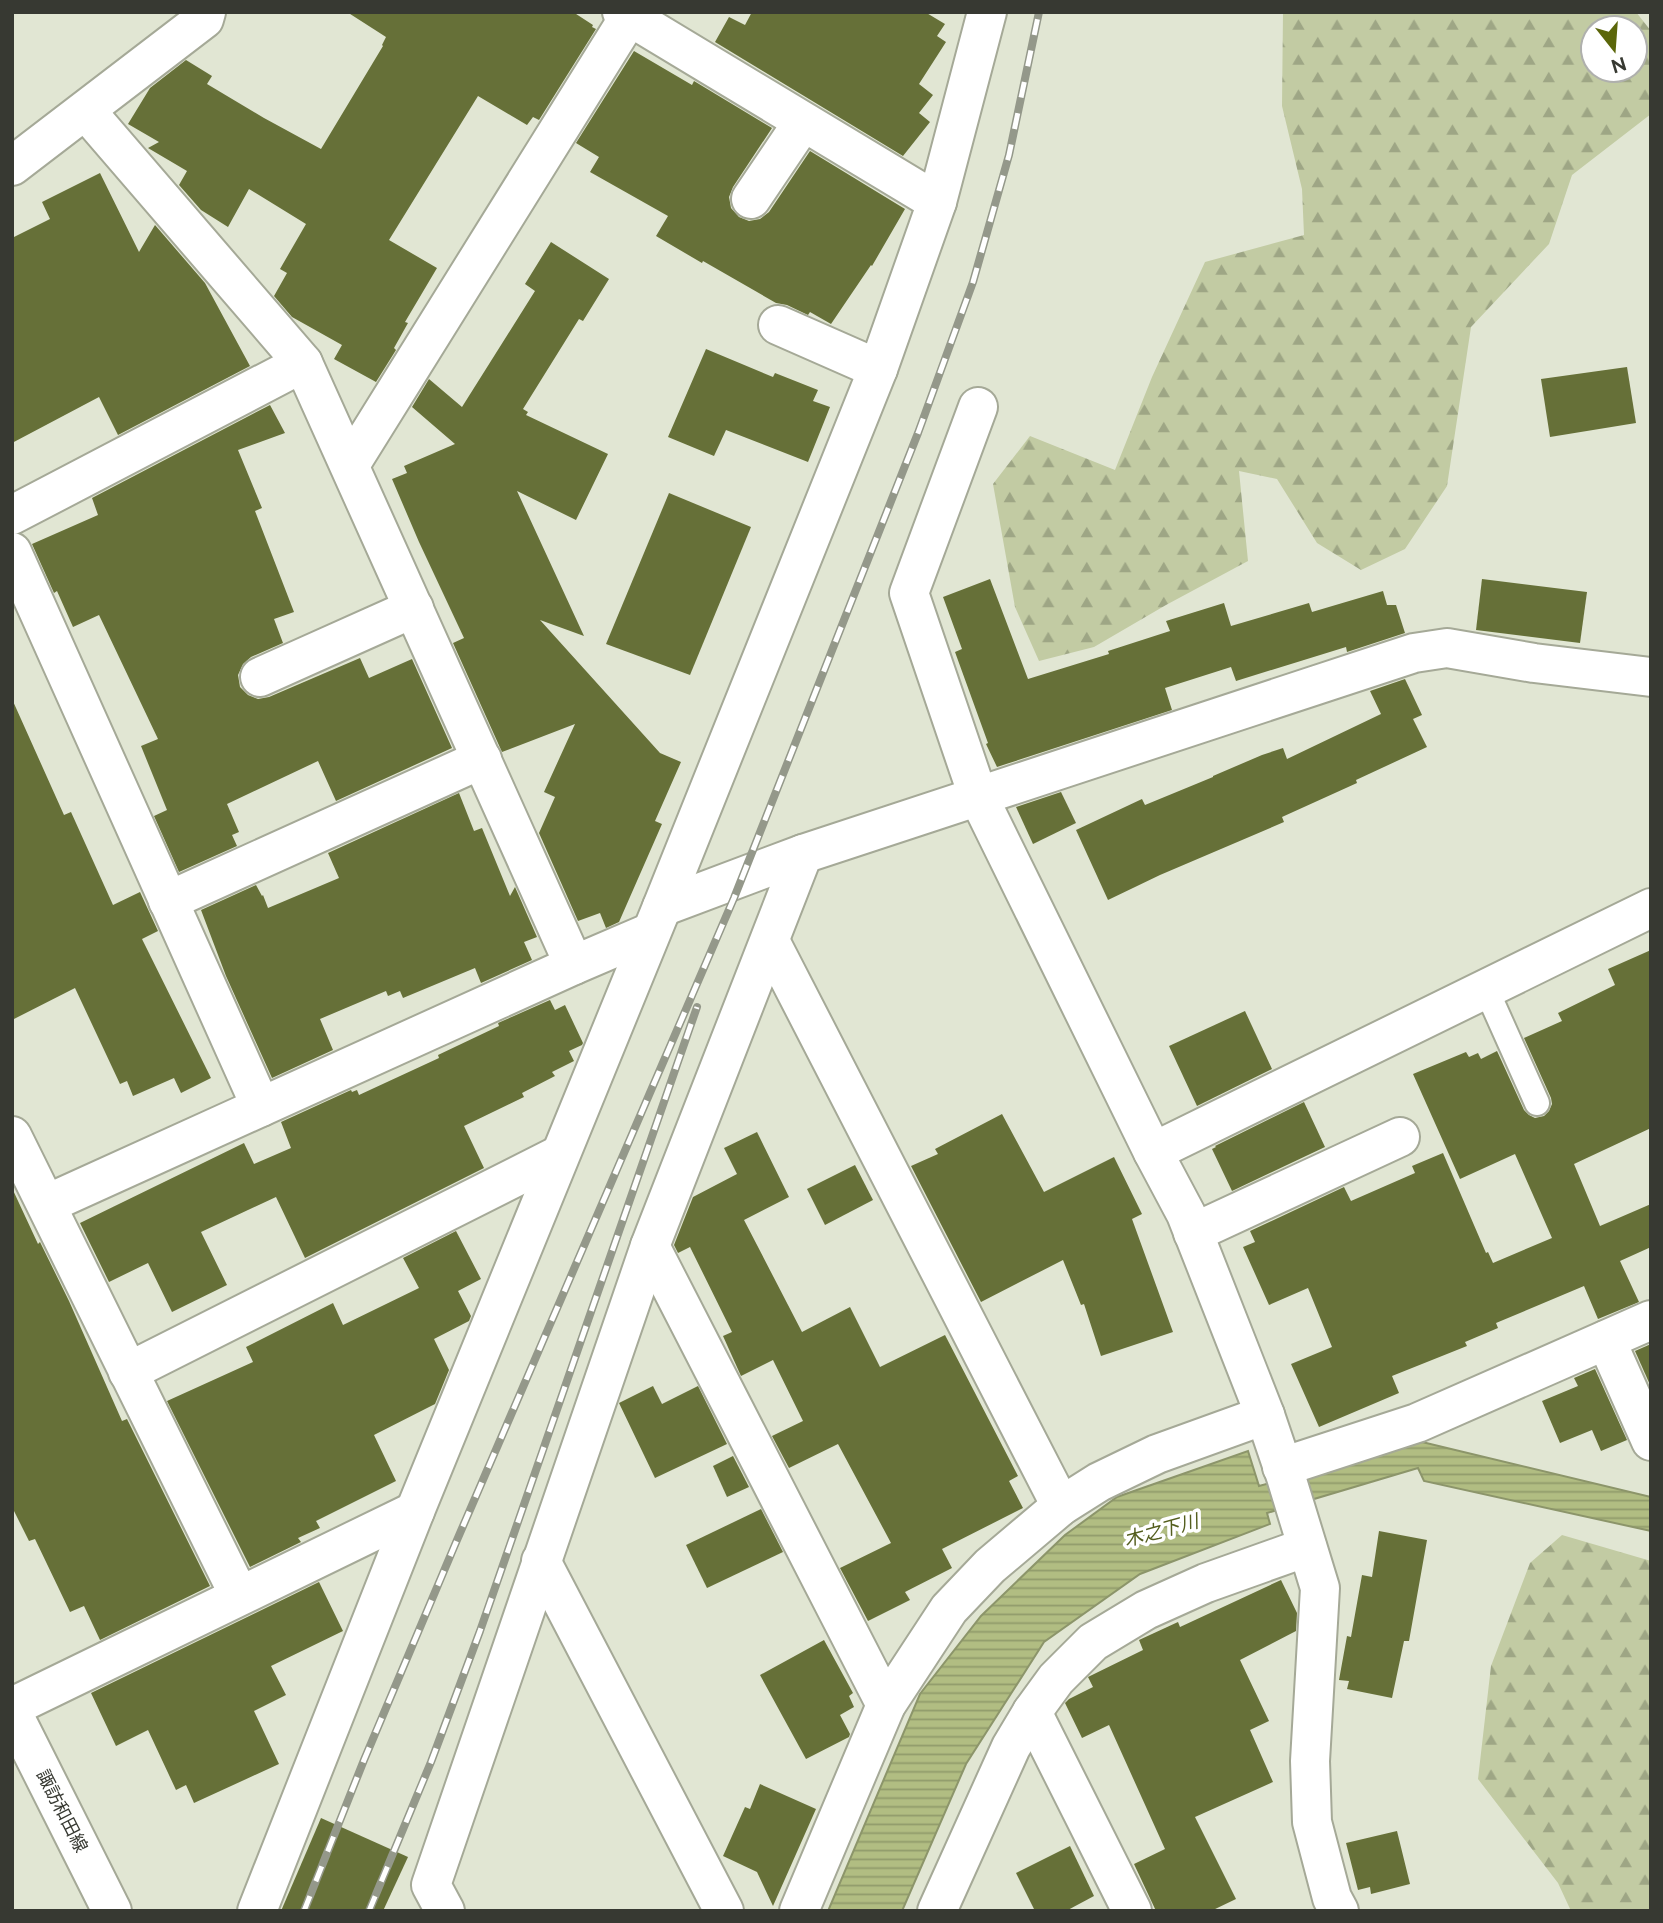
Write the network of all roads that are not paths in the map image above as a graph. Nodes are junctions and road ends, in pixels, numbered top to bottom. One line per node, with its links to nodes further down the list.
1 (206, 12): 4 (street)
2 (987, 12): 8 (street)
3 (626, 14): 5 (street); 13 (street)
4 (86, 111): 6 (street); 10 (street)
5 (803, 122): 7 (street); 8 (street)
6 (12, 166)
7 (751, 199)
8 (937, 202): 11 (street)
9 (778, 325): 11 (street)
10 (303, 363): 13 (street); 14 (street)
11 (877, 369): 24 (street)
12 (978, 407): 20 (street)
13 (349, 465): 16 (street)
14 (12, 515)
15 (12, 552): 22 (street)
16 (414, 608): 17 (street); 19 (street)
17 (260, 677)
18 (1651, 677): 20 (street)
19 (482, 759): 22 (street); 26 (street)
20 (978, 796): 21 (street); 32 (street)
21 (803, 854): 24 (street); 25 (street)
22 (168, 901): 29 (street)
23 (1651, 908): 27 (street)
24 (657, 920): 26 (street); 33 (street)
25 (770, 941): 36 (street); 43 (street)
26 (574, 965): 29 (street)
27 (1486, 989): 28 (lane); 32 (street)
28 (1537, 1103)
29 (261, 1107): 34 (street)
30 (12, 1136): 34 (street)
31 (1400, 1137): 35 (street)
32 (1153, 1152): 35 (street)
33 (559, 1155): 39 (street); 44 (street)
34 (47, 1204): 39 (street)
35 (1193, 1233): 40 (street)
36 (650, 1246): 46 (street); 48 (street)
37 (1651, 1320): 38 (street)
38 (1606, 1340): 41 (street); 42 (street)
39 (128, 1372): 47 (street)
40 (1265, 1415): 42 (street); 43 (street)
41 (1651, 1441)
42 (1284, 1472): 45 (street)
43 (1061, 1506): 48 (street)
44 (415, 1511): 47 (street); 52 (street)
45 (1304, 1537): 50 (street); 58 (street)
46 (541, 1561): 53 (street); 54 (street)
47 (239, 1595): 49 (street)
48 (886, 1705): 55 (street)
49 (12, 1709): 51 (street, 諏訪和田線)
50 (1031, 1712): 56 (street); 57 (street)
51 (112, 1911)
52 (257, 1911)
53 (445, 1911)
54 (724, 1911)
55 (799, 1911)
56 (937, 1911)
57 (1132, 1911)
58 (1339, 1911)

